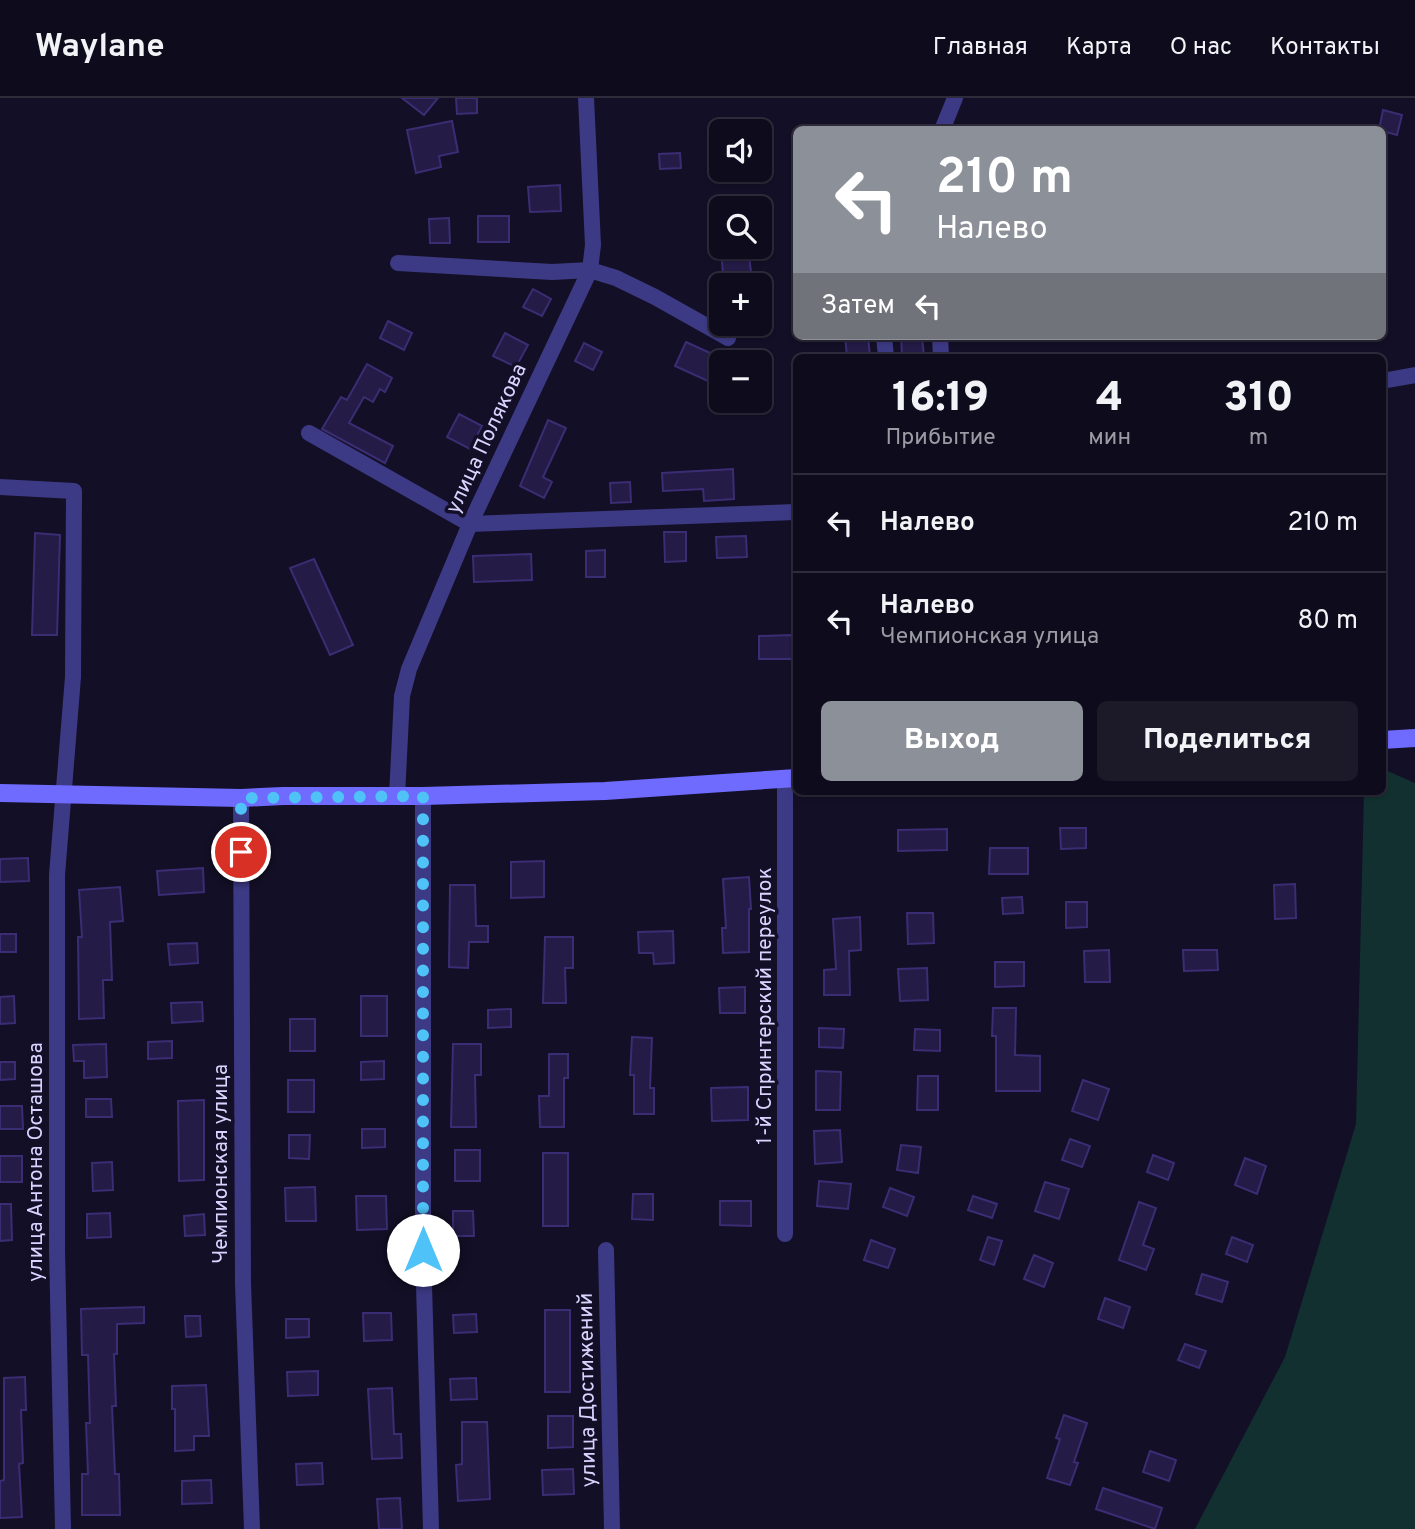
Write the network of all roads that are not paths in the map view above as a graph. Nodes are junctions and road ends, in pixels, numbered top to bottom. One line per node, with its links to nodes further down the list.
1 (586, 98): 5 (street, улица Полякова)
2 (955, 98): 3 (street)
3 (944, 126)
4 (398, 263): 5 (street)
5 (590, 270): 6 (street); 12 (street, улица Полякова)
6 (728, 338)
7 (1415, 375): 8 (street)
8 (1386, 380)
9 (309, 433): 12 (street)
10 (0, 486): 17 (street, улица Антона Осташова)
11 (793, 512): 12 (street)
12 (470, 524): 18 (street, улица Полякова)
13 (1415, 738): 14 (street)
14 (1386, 740)
15 (791, 779): 19 (street); 21 (street, 1-й Спринтерский переулок)
16 (0, 793): 17 (street)
17 (64, 795): 20 (street); 23 (street, улица Антона Осташова)
18 (397, 796): 19 (street); 20 (street)
19 (423, 796): 25 (street)
20 (241, 798): 24 (street, Чемпионская улица)
21 (785, 1234)
22 (606, 1250): 26 (street, улица Достижений)
23 (63, 1529)
24 (252, 1529)
25 (431, 1529)
26 (612, 1529)

